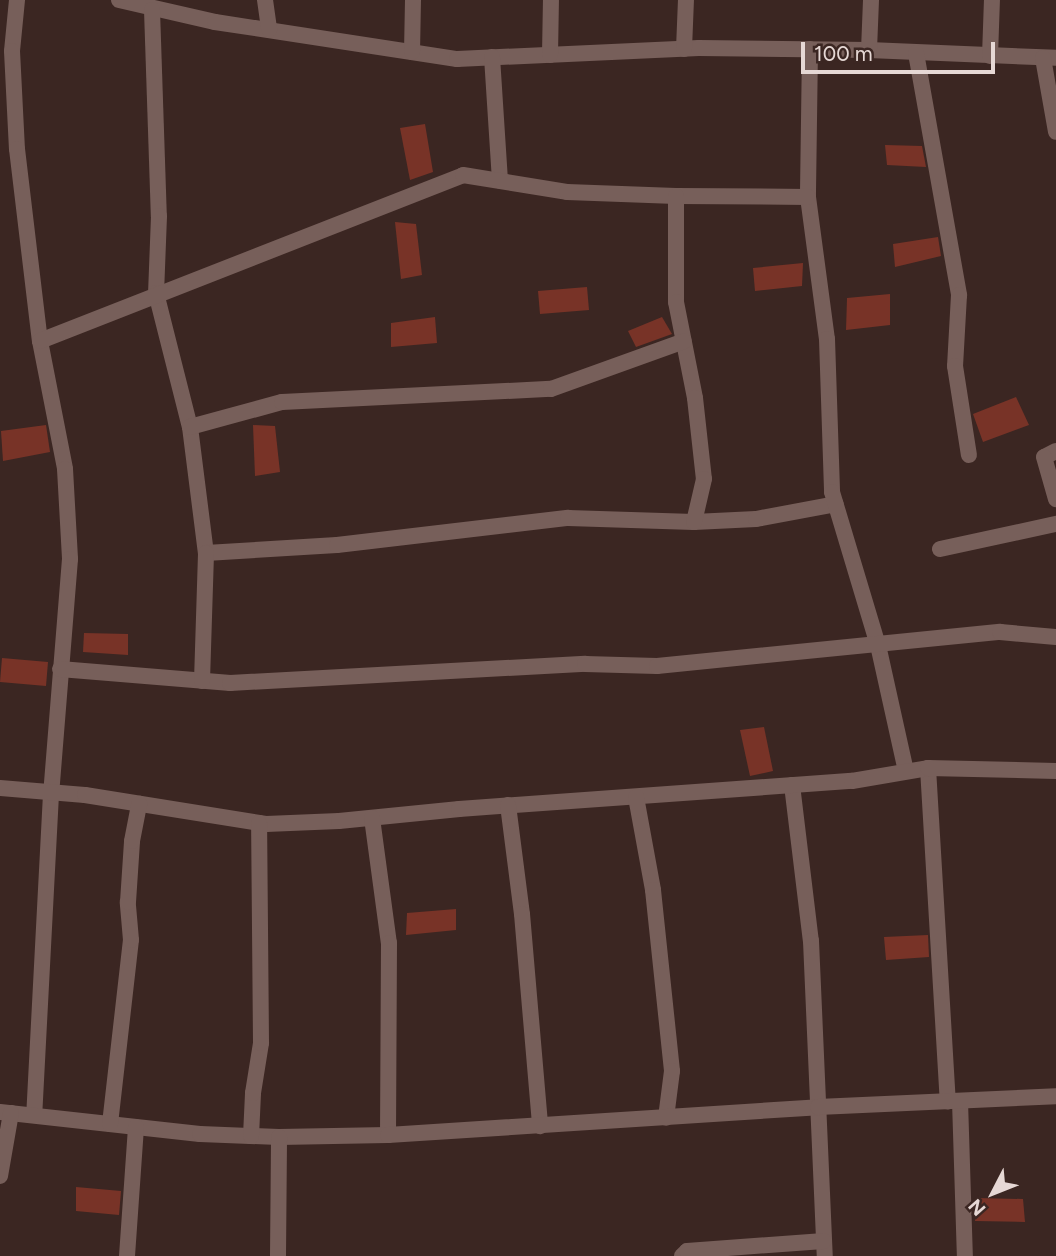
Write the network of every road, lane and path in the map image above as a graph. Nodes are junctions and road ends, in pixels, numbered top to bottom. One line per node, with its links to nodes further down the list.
1 (17, 0): 25 (street)
2 (119, 0): 9 (street)
3 (265, 0): 10 (street)
4 (413, 0): 14 (street)
5 (551, 0): 16 (street)
6 (686, 0): 11 (street)
7 (871, 0): 13 (street)
8 (992, 0): 17 (street)
9 (152, 10): 10 (street); 24 (street)
10 (269, 30): 14 (street)
11 (684, 49): 12 (street); 16 (street)
12 (810, 49): 13 (street); 23 (street)
13 (869, 50): 15 (street)
14 (412, 52): 18 (street)
15 (916, 53): 17 (street); 29 (street)
16 (550, 55): 18 (street)
17 (990, 56): 19 (street)
18 (492, 57): 21 (street)
19 (1049, 58): 20 (street)
20 (1056, 132)
21 (500, 181): 22 (street); 24 (street)
22 (676, 196): 23 (street); 26 (street)
23 (808, 197): 31 (street)
24 (156, 293): 25 (street); 27 (street)
25 (40, 341): 38 (street)
26 (684, 341): 27 (street); 32 (street)
27 (190, 427): 35 (street)
28 (1056, 451): 30 (street)
29 (969, 455)
30 (1056, 499)
31 (836, 504): 32 (street); 37 (street)
32 (694, 522): 35 (street)
33 (1056, 524): 34 (street)
34 (940, 550)
35 (206, 553): 39 (street)
36 (1056, 636): 37 (street)
37 (878, 645): 39 (street); 41 (street)
38 (60, 669): 39 (street); 45 (street)
39 (202, 681)
40 (928, 768): 41 (street); 42 (street); 52 (street)
41 (906, 771): 43 (street)
42 (1056, 771)
43 (792, 785): 46 (street); 53 (street)
44 (0, 788): 45 (street)
45 (51, 794): 47 (street); 55 (street)
46 (636, 797): 48 (street); 56 (street)
47 (139, 804): 50 (street); 57 (street)
48 (508, 806): 49 (street); 58 (street)
49 (372, 818): 50 (street); 60 (street)
50 (259, 823): 61 (street)
51 (1056, 1096): 52 (street)
52 (954, 1101): 53 (street); 68 (street)
53 (818, 1107): 56 (street); 64 (street)
54 (6, 1113): 55 (street); 63 (street)
55 (34, 1115): 57 (street)
56 (666, 1118): 58 (street)
57 (110, 1124): 59 (street)
58 (540, 1126): 60 (street)
59 (136, 1127): 61 (street); 65 (street)
60 (388, 1135): 62 (street)
61 (251, 1136): 62 (street)
62 (279, 1138): 66 (street)
63 (0, 1175)
64 (825, 1248): 67 (street)
65 (127, 1256)
66 (278, 1256)
67 (682, 1256)
68 (965, 1256)

